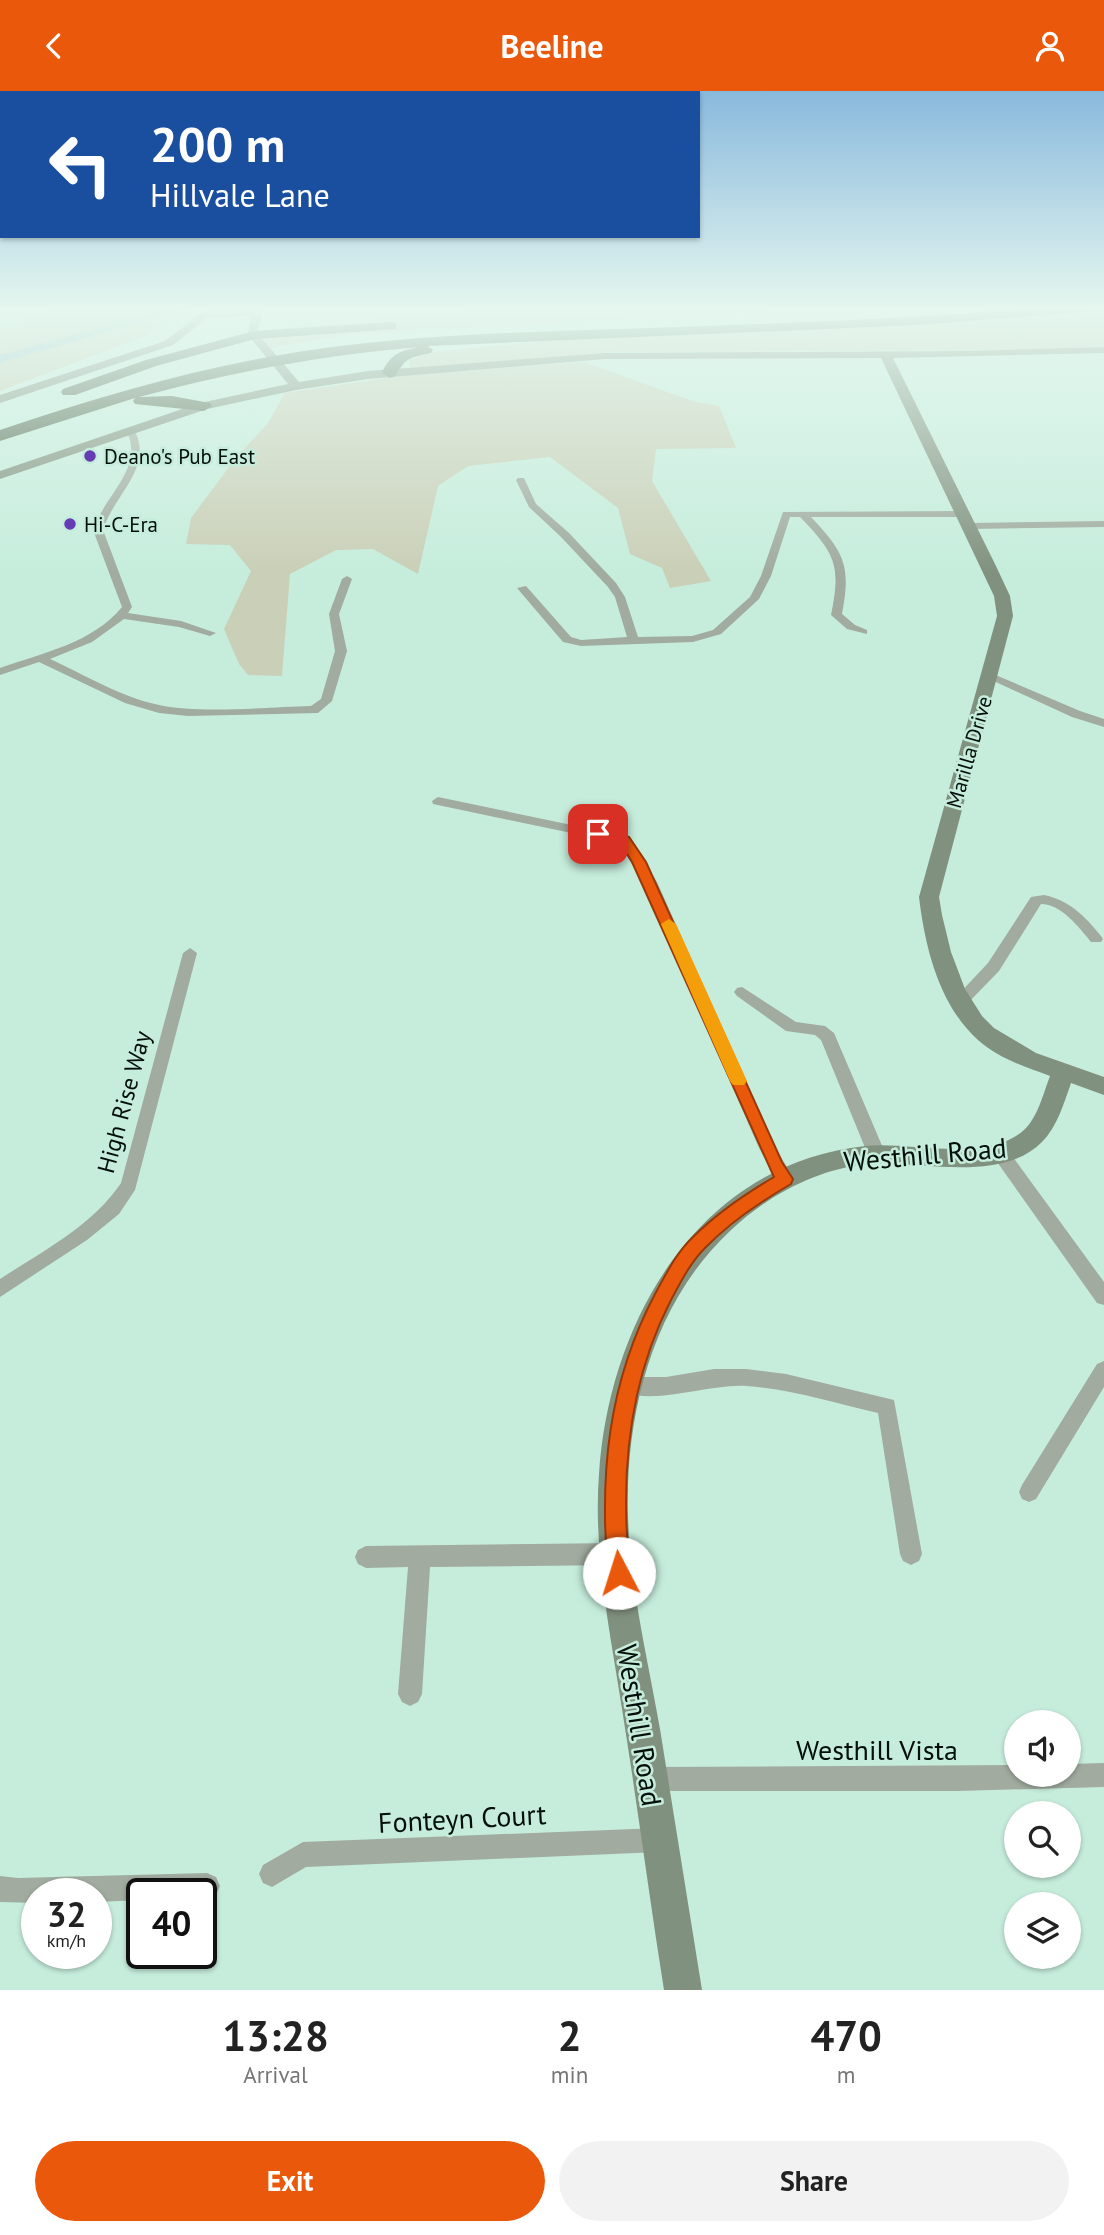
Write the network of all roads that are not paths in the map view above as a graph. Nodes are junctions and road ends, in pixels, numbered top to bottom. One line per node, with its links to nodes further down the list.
1 (60, 396): 6 (highway)
2 (78, 396): 10 (highway)
3 (126, 396): 12 (highway)
4 (249, 396): 8 (street)
5 (906, 396): 17 (street, Marilla Drive)
6 (48, 400)
7 (159, 400): 8 (highway); 9 (highway); 13 (highway)
8 (204, 405): 9 (street)
9 (167, 418): 11 (street)
10 (0, 420)
11 (130, 430): 14 (street); 21 (street)
12 (0, 436)
13 (0, 441)
14 (0, 475)
15 (521, 480): 24 (street)
16 (802, 513): 17 (street); 22 (street); 24 (street)
17 (967, 520): 18 (street); 27 (street, Marilla Drive)
18 (1104, 524)
19 (347, 579): 25 (street)
20 (522, 588): 24 (street)
21 (122, 615): 23 (street); 25 (street)
22 (863, 632)
23 (210, 633)
24 (632, 640)
25 (38, 657): 26 (street)
26 (0, 672)
27 (991, 676): 28 (street); 33 (street, Marilla Drive)
28 (1104, 723)
29 (438, 801): 38 (street)
30 (1096, 939): 33 (street)
31 (190, 953): 39 (street, High Rise Way)
32 (742, 992): 37 (street)
33 (961, 1001): 34 (street, Marilla Drive)
34 (1064, 1072): 35 (street, Marilla Drive); 36 (street, Westhill Road)
35 (1104, 1086)
36 (1001, 1154): 37 (street, Westhill Road); 40 (street)
37 (877, 1155): 38 (street, Westhill Road)
38 (785, 1179): 42 (street, Westhill Road)
39 (0, 1289)
40 (1104, 1297)
41 (1104, 1370): 43 (street)
42 (630, 1386): 44 (street, Westhill Road); 45 (street)
43 (1029, 1492)
44 (617, 1554): 47 (street); 50 (street, Westhill Road)
45 (911, 1554)
46 (366, 1557): 47 (street)
47 (420, 1557): 48 (street)
48 (410, 1695)
49 (1104, 1775): 50 (street, Westhill Vista)
50 (649, 1779): 51 (street, Westhill Road)
51 (659, 1840): 52 (street, Fonteyn Court); 55 (street, Westhill Road)
52 (272, 1874)
53 (126, 1888): 54 (street)
54 (0, 1889)
55 (683, 1990)

